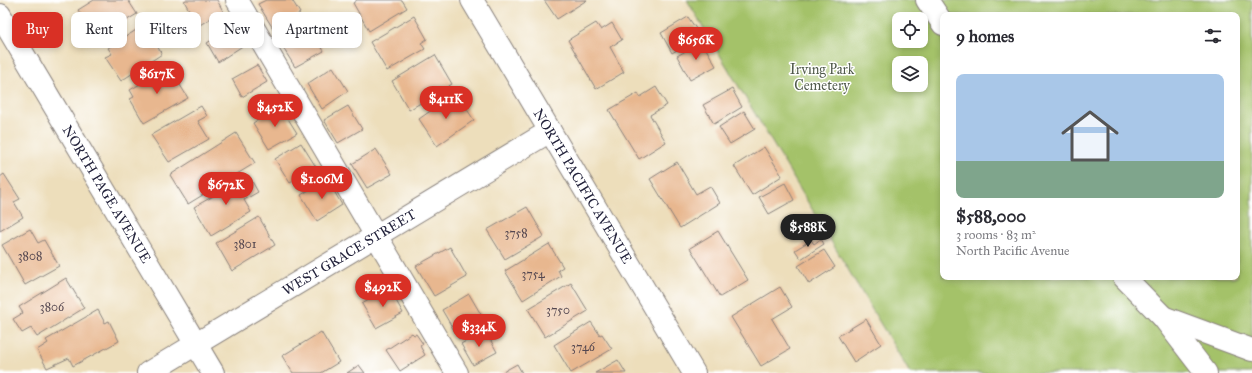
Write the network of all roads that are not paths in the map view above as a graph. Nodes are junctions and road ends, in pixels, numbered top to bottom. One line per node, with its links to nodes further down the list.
1 (237, 0): 7 (street)
2 (472, 0): 6 (street, NORTH PACIFIC AVENUE)
3 (927, 0): 5 (street)
4 (0, 15): 10 (street, NORTH PAGE AVENUE)
5 (940, 20)
6 (550, 131): 7 (street, WEST GRACE STREET); 15 (street, NORTH PACIFIC AVENUE)
7 (376, 236): 10 (street, WEST GRACE STREET); 14 (street)
8 (1127, 280): 9 (street)
9 (1163, 317): 11 (street); 16 (street)
10 (196, 344): 12 (street, WEST GRACE STREET); 13 (street, NORTH PAGE AVENUE)
11 (1252, 350)
12 (148, 373)
13 (213, 373)
14 (457, 373)
15 (694, 373)
16 (1206, 373)

